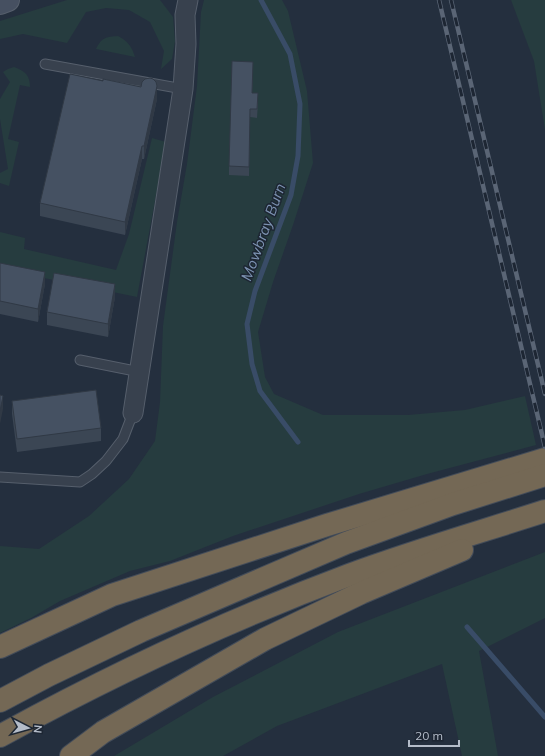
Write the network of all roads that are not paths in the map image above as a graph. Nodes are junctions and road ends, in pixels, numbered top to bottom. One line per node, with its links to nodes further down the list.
1 (8, 0): 2 (street)
2 (0, 3)
3 (183, 5): 5 (street)
4 (45, 64): 5 (lane)
5 (183, 89): 7 (street)
6 (80, 360): 7 (lane)
7 (140, 372): 8 (street)
8 (133, 413): 10 (lane)
9 (540, 469): 12 (highway); 13 (highway)
10 (0, 477)
11 (544, 514): 14 (highway); 15 (highway)
12 (0, 647)
13 (0, 701)
14 (0, 736)
15 (71, 756)

